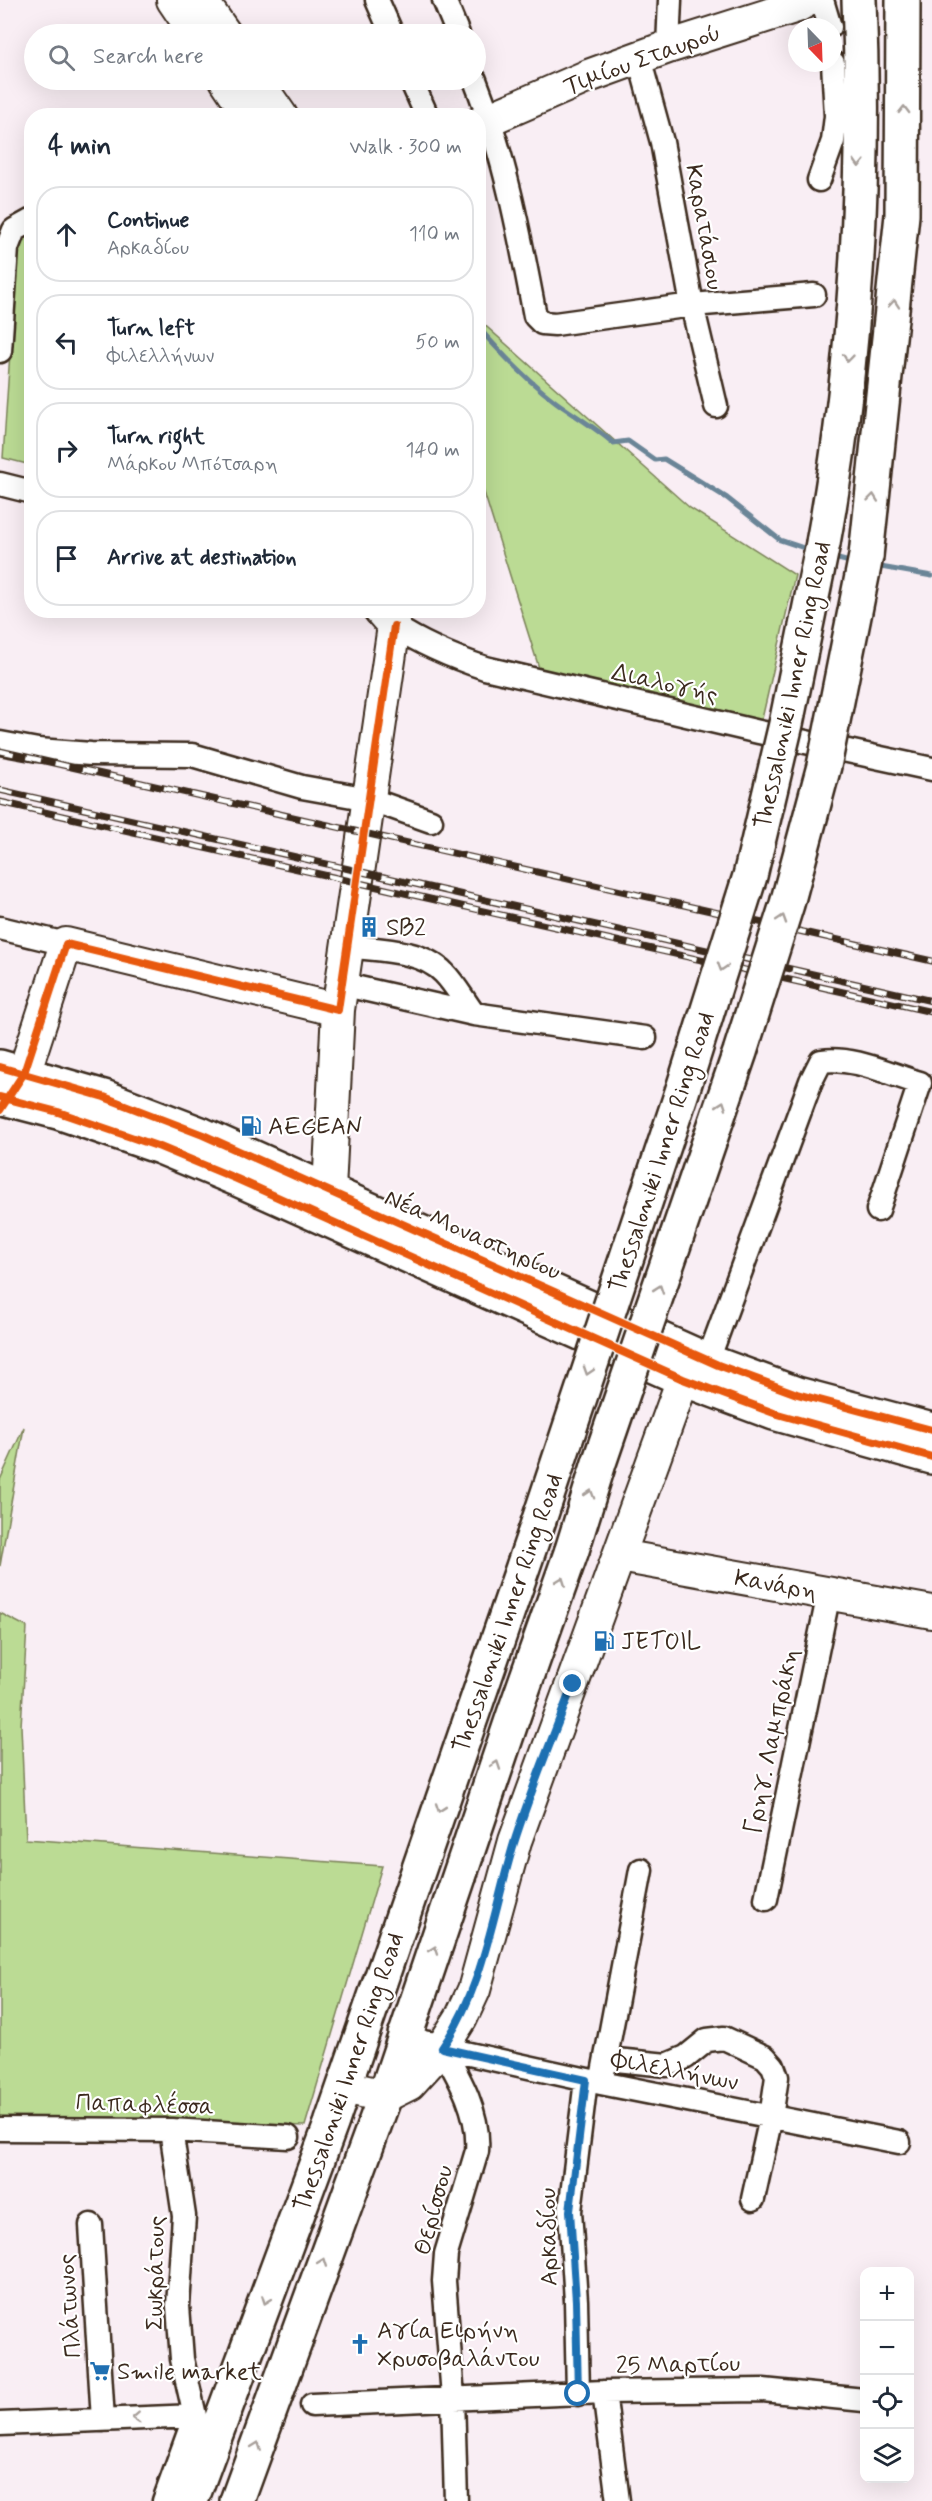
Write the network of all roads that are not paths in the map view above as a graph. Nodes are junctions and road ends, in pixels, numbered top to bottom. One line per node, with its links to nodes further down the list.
1 (173, 0): 11 (street)
2 (201, 0): 12 (street)
3 (377, 0): 13 (street)
4 (444, 0): 14 (street)
5 (670, 0): 15 (street)
6 (808, 0): 15 (street, Τιμίου Σταυρού)
7 (822, 0): 10 (street)
8 (859, 0): 63 (main road, Thessaloniki Inner Ring Road, one-way to 63, bridge)
9 (903, 0): 59 (main road, Thessaloniki Inner Ring Road, one-way to 9, bridge)
10 (827, 18)
11 (189, 24)
12 (218, 24)
13 (388, 24)
14 (454, 24)
15 (668, 47): 16 (street, Τιμίου Σταυρού)
16 (639, 58): 26 (street, Τιμίου Σταυρού); 31 (street, Καρατάσιου)
17 (834, 72): 28 (street)
18 (233, 90): 22 (street)
19 (263, 90): 23 (street)
20 (415, 90): 24 (street)
21 (477, 90): 25 (street)
22 (245, 108)
23 (275, 108)
24 (423, 108)
25 (482, 108)
26 (486, 121)
27 (486, 124): 31 (street)
28 (819, 180)
29 (24, 224): 32 (street)
30 (814, 296): 31 (street)
31 (692, 305): 33 (street, Καρατάσιου)
32 (0, 351)
33 (716, 406)
34 (0, 484): 35 (street)
35 (24, 490)
36 (387, 618): 38 (street, Διαλογής); 39 (street)
37 (0, 743): 39 (street)
38 (932, 769)
39 (369, 799): 40 (street); 43 (street)
40 (431, 821)
41 (0, 928): 42 (street)
42 (66, 944): 44 (street); 48 (street)
43 (347, 946): 44 (street); 45 (street)
44 (339, 997): 45 (street); 49 (street)
45 (474, 1014): 46 (street)
46 (645, 1038)
47 (926, 1084): 50 (street); 51 (street)
48 (6, 1089): 49 (main road, Νέα Μοναστηρίου); 51 (main road, Νέα Μοναστηρίου)
49 (329, 1190): 51 (main road, Νέα Μοναστηρίου)
50 (878, 1210)
51 (696, 1370): 52 (main road, Νέα Μοναστηρίου); 53 (main road, Νέα Μοναστηρίου); 54 (street)
52 (932, 1430)
53 (932, 1457)
54 (620, 1556): 55 (street, Κανάρη); 60 (street)
55 (829, 1593): 56 (street, Κανάρη); 58 (street, Γρηγ. Λαμπράκη)
56 (932, 1612)
57 (641, 1870): 61 (street, Αρκαδίου)
58 (766, 1899)
59 (405, 2035): 60 (main road); 64 (main road, Thessaloniki Inner Ring Road)
60 (442, 2048): 62 (street, Φιλελλήνων); 64 (street); 74 (street, Θερίσσου)
61 (606, 2059): 62 (street, Αρκαδίου); 65 (street)
62 (594, 2082): 65 (street, Φιλελλήνων); 73 (street, Αρκαδίου)
63 (344, 2087): 64 (street); 81 (main road, Thessaloniki Inner Ring Road, one-way to 81)
64 (385, 2096): 82 (main road, Thessaloniki Inner Ring Road, one-way to 64)
65 (771, 2117): 69 (street, Φιλελλήνων); 70 (street)
66 (0, 2129): 67 (street, Παπαφλέσσα)
67 (171, 2130): 68 (street, Παπαφλέσσα); 77 (street, Σωκράτους)
68 (288, 2137)
69 (899, 2142)
70 (753, 2199)
71 (91, 2225): 78 (street, Πλάτωνος)
72 (604, 2392): 73 (street, 25 Μαρτίου); 75 (street, 25 Μαρτίου); 84 (street)
73 (578, 2394): 74 (street, 25 Μαρτίου)
74 (453, 2397): 76 (street, 25 Μαρτίου); 83 (street, Θερίσσου)
75 (860, 2400)
76 (312, 2405)
77 (195, 2416): 78 (street, one-way to 78); 80 (street)
78 (103, 2420): 79 (street)
79 (0, 2424)
80 (164, 2501)
81 (191, 2501)
82 (237, 2501)
83 (456, 2501)
84 (618, 2501)

